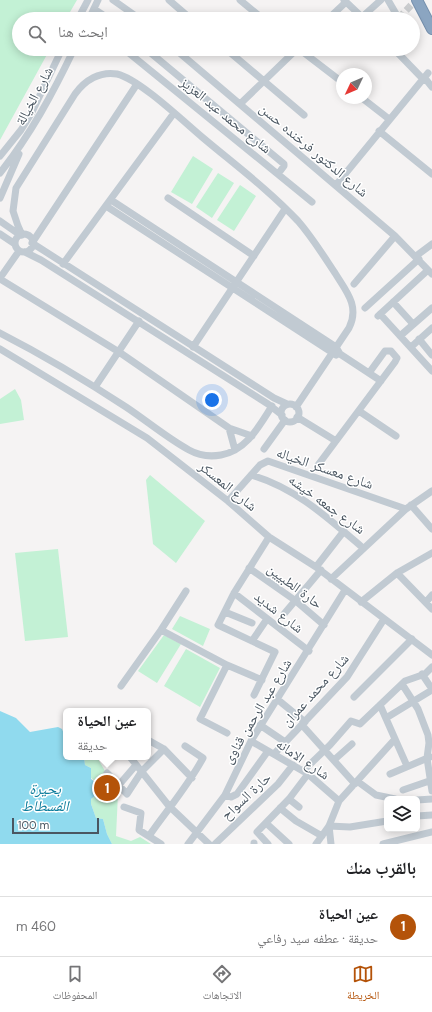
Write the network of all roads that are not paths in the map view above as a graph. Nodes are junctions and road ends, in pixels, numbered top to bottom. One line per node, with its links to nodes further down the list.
1 (88, 0): 11 (street)
2 (98, 0): 10 (street)
3 (113, 0): 14 (street)
4 (169, 0): 15 (street)
5 (381, 0): 19 (street)
6 (388, 0): 20 (street)
7 (417, 0): 21 (highway)
8 (345, 1): 17 (street); 18 (street)
9 (245, 2): 16 (street)
10 (94, 9): 12 (street); 13 (street)
11 (82, 12)
12 (92, 12)
13 (98, 12)
14 (130, 12)
15 (184, 12)
16 (256, 12)
17 (335, 12)
18 (357, 12)
19 (369, 12)
20 (394, 12)
21 (432, 29)
22 (58, 56): 31 (street, شارع الخيالة)
23 (70, 56): 32 (street, شارع الخيالة)
24 (133, 56): 47 (street, شارع محمد عبد العزيز)
25 (154, 56): 47 (street)
26 (183, 56): 38 (street, شارع الدكتور فرخنده حسن)
27 (234, 56): 35 (street)
28 (291, 56): 35 (street)
29 (307, 56): 34 (street)
30 (402, 56): 33 (street)
31 (52, 68): 32 (street); 45 (street, شارع الخيالة)
32 (63, 71): 44 (street, شارع الخيالة)
33 (425, 76): 37 (street); 42 (street)
34 (336, 78)
35 (264, 81): 38 (street); 41 (street)
36 (137, 84): 40 (street); 58 (street); 60 (street)
37 (432, 87)
38 (240, 104): 49 (street, شارع الدكتور فرخنده حسن)
39 (370, 104): 42 (street)
40 (174, 113): 52 (street); 55 (street)
41 (304, 115)
42 (389, 119): 43 (street)
43 (379, 131): 48 (street); 49 (street)
44 (28, 135): 46 (street, شارع الخيالة); 50 (street)
45 (0, 156)
46 (0, 173)
47 (278, 174): 53 (street, شارع محمد عبد العزيز)
48 (432, 174)
49 (336, 184): 59 (street, شارع الدكتور فرخنده حسن)
50 (0, 198)
51 (168, 198): 64 (street)
52 (111, 200): 54 (street); 70 (street)
53 (312, 202)
54 (106, 206): 66 (street); 70 (street)
55 (285, 209): 64 (street); 85 (street)
56 (0, 221): 58 (street)
57 (0, 234): 61 (street)
58 (21, 235): 60 (street); 61 (street)
59 (395, 236): 65 (street, شارع الدكتور فرخنده حسن); 69 (street)
60 (32, 243): 63 (street); 66 (street)
61 (14, 244): 63 (street)
62 (432, 244): 65 (street)
63 (22, 252): 68 (street); 76 (street)
64 (254, 256): 70 (street)
65 (418, 257): 67 (street, شارع الدكتور فرخنده حسن); 72 (street)
66 (63, 264): 74 (street)
67 (430, 272): 71 (street)
68 (0, 279): 86 (street)
69 (354, 284)
70 (234, 285): 82 (street); 85 (street)
71 (393, 302): 77 (street); 80 (street)
72 (365, 308)
73 (432, 308): 77 (street)
74 (139, 313): 75 (street); 76 (street)
75 (147, 317): 76 (street); 82 (street)
76 (139, 322): 86 (street); 93 (street)
77 (413, 324): 80 (street)
78 (432, 328): 81 (street)
79 (0, 333): 91 (street)
80 (400, 336): 83 (street)
81 (419, 339): 83 (street); 87 (street)
82 (193, 347): 92 (street)
83 (411, 347): 88 (street)
84 (0, 349): 107 (street, شارع المعسكر)
85 (334, 350): 89 (street); 94 (street)
86 (119, 352): 91 (street); 98 (street)
87 (432, 355)
88 (432, 371)
89 (369, 373): 90 (street); 90 (street)
90 (381, 381): 95 (street)
91 (95, 387): 103 (street)
92 (287, 404): 94 (street); 96 (street)
93 (272, 406): 96 (street); 99 (street)
94 (296, 407): 97 (street)
95 (359, 411): 100 (street); 101 (street)
96 (283, 417): 97 (street); 102 (street)
97 (297, 417): 101 (street)
98 (229, 428): 99 (street); 103 (street)
99 (252, 436): 103 (street)
100 (396, 436)
101 (336, 441): 104 (street)
102 (264, 448)
103 (235, 450)
104 (318, 465)
105 (251, 476): 107 (street, شارع معسكر الخياله); 108 (street, شارع معسكر الخياله); 110 (street, شارع جمعه خيشه)
106 (432, 491): 108 (street)
107 (228, 501): 111 (street, شارع المعسكر)
108 (409, 507): 109 (street); 112 (street)
109 (432, 529)
110 (344, 531): 112 (street, شارع جمعه خيشه); 115 (street)
111 (269, 537): 114 (street); 115 (street, شارع المعسكر)
112 (364, 548): 117 (street)
113 (432, 553): 116 (street)
114 (249, 568): 120 (street); 122 (street, حارة الطبيين)
115 (318, 569): 117 (street, شارع المعسكر); 122 (street)
116 (397, 573): 123 (street); 124 (street)
117 (332, 579): 118 (street, شارع المعسكر)
118 (345, 590): 123 (street, شارع المعسكر); 131 (street, شارع عبد الرحمن قناوى)
119 (186, 591): 132 (street)
120 (234, 593): 126 (street); 128 (street, شارع شديد)
121 (432, 595): 124 (street)
122 (296, 601): 127 (street); 131 (street, حارة الطبيين)
123 (361, 602): 129 (street, شارع المعسكر)
124 (426, 602): 125 (street)
125 (432, 609)
126 (225, 612): 130 (street); 134 (street)
127 (284, 614)
128 (266, 619): 134 (street); 135 (street, شارع شديد)
129 (384, 619): 133 (street, شارع المعسكر); 150 (street, شارع محمد عمران)
130 (252, 623)
131 (324, 625): 135 (street, شارع عبد الرحمن قناوى)
132 (161, 630): 137 (street); 142 (street)
133 (412, 639): 136 (street, شارع المعسكر); 145 (street)
134 (252, 641): 140 (street)
135 (309, 651): 146 (street, شارع عبد الرحمن قناوى)
136 (432, 655)
137 (226, 665): 140 (street); 152 (street)
138 (432, 667): 139 (street)
139 (422, 674): 141 (street); 143 (street)
140 (262, 680): 144 (street)
141 (402, 684): 147 (street); 148 (street)
142 (121, 686)
143 (432, 690): 147 (street)
144 (254, 695)
145 (354, 697)
146 (277, 699): 150 (street); 151 (street, شارع عبد الرحمن قناوى)
147 (414, 701): 149 (street); 162 (street)
148 (380, 705): 149 (street); 160 (street)
149 (386, 718): 153 (street)
150 (304, 723): 156 (street, شارع محمد عمران); 160 (street)
151 (260, 725): 154 (street, شارع عبد الرحمن قناوى); 156 (street)
152 (227, 733)
153 (395, 739): 167 (street); 174 (street)
154 (251, 741): 161 (street, شارع الامانه); 178 (street, شارع عبد الرحمن قناوى)
155 (151, 742): 159 (street)
156 (285, 742): 161 (street, شارع محمد عمران)
157 (352, 744): 164 (street)
158 (185, 746): 172 (street)
159 (164, 748): 168 (street); 172 (street)
160 (325, 750): 164 (street); 170 (street)
161 (271, 752): 166 (street, شارع الامانه); 178 (street, شارع محمد عمران)
162 (429, 757): 167 (street); 173 (street)
163 (132, 760): 165 (street)
164 (334, 760): 174 (street)
165 (136, 765): 168 (street); 175 (street)
166 (293, 765): 170 (street, شارع الامانه); 200 (street, حارة السواح)
167 (407, 766): 171 (street)
168 (142, 772): 175 (street); 184 (street)
169 (107, 773): 175 (street)
170 (306, 773): 180 (street); 183 (street, شارع الامانه)
171 (390, 774)
172 (192, 778): 184 (street)
173 (431, 781): 176 (street); 177 (street)
174 (356, 782): 179 (street); 183 (street)
175 (118, 786)
176 (403, 790)
177 (432, 791)
178 (225, 795): 194 (street, شارع عبد الرحمن قناوى)
179 (384, 797)
180 (289, 798): 186 (street); 187 (street)
181 (432, 799): 182 (street)
182 (420, 800)
183 (339, 802): 192 (street)
184 (169, 806): 194 (street); 195 (street)
185 (124, 807): 195 (street)
186 (299, 807)
187 (280, 808): 191 (street); 196 (street)
188 (432, 815): 189 (street)
189 (420, 816)
190 (384, 821): 192 (street)
191 (266, 823): 201 (street); 202 (street)
192 (329, 826): 196 (street); 204 (street)
193 (432, 832): 205 (street)
194 (197, 833): 198 (street, شارع عبد الرحمن قناوى); 199 (street)
195 (149, 836): 197 (street)
196 (322, 836): 203 (street)
197 (161, 844)
198 (188, 844)
199 (209, 844)
200 (215, 844)
201 (268, 844)
202 (289, 844)
203 (316, 844)
204 (331, 844)
205 (383, 844)

